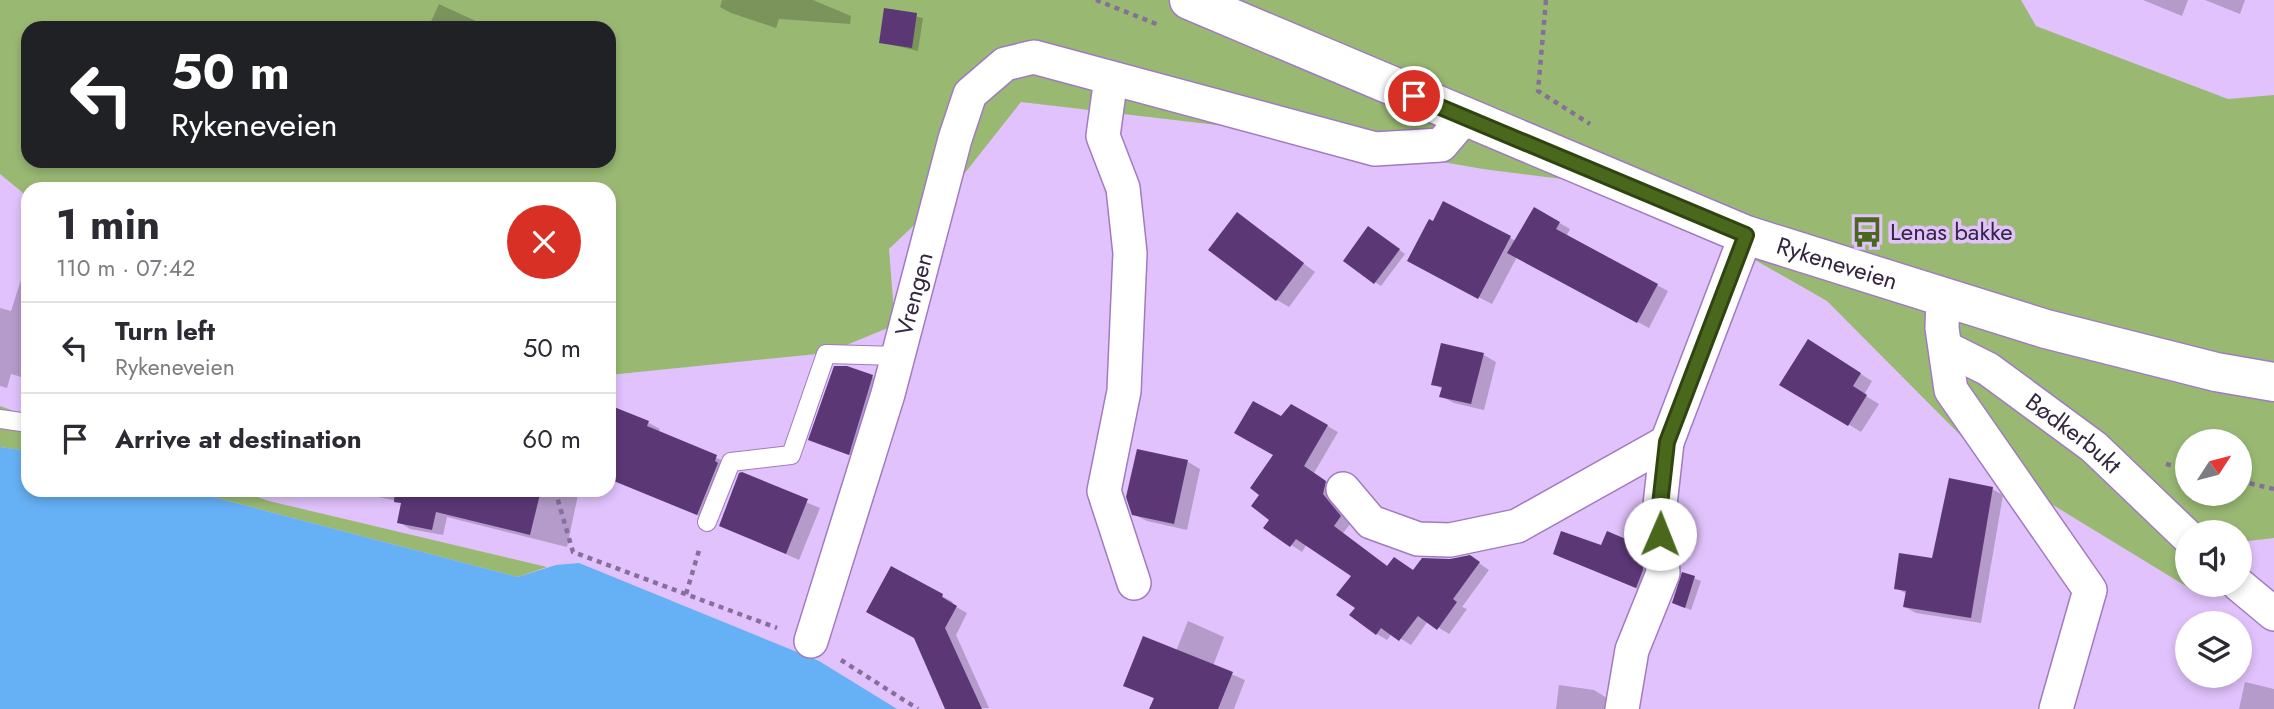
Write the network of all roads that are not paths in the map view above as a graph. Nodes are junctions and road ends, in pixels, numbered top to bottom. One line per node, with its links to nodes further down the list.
1 (1189, 0): 3 (main road, Rykeneveien)
2 (1111, 78): 3 (street, Vrengen); 7 (street, Vrengen); 15 (street)
3 (1464, 118): 4 (main road, Rykeneveien)
4 (1746, 235): 5 (main road, Rykeneveien); 11 (street)
5 (1943, 299): 6 (street); 8 (main road, Rykeneveien)
6 (1946, 348): 14 (street, Bødkerbukt); 20 (street)
7 (898, 356): 13 (lane); 18 (street, Vrengen)
8 (2274, 382)
9 (0, 419): 10 (lane)
10 (21, 423)
11 (1667, 442): 12 (street); 19 (street)
12 (1343, 489)
13 (707, 522)
14 (2175, 525)
15 (1134, 583)
16 (2252, 596): 17 (street)
17 (2274, 614)
18 (811, 641)
19 (1622, 709)
20 (2056, 709)

